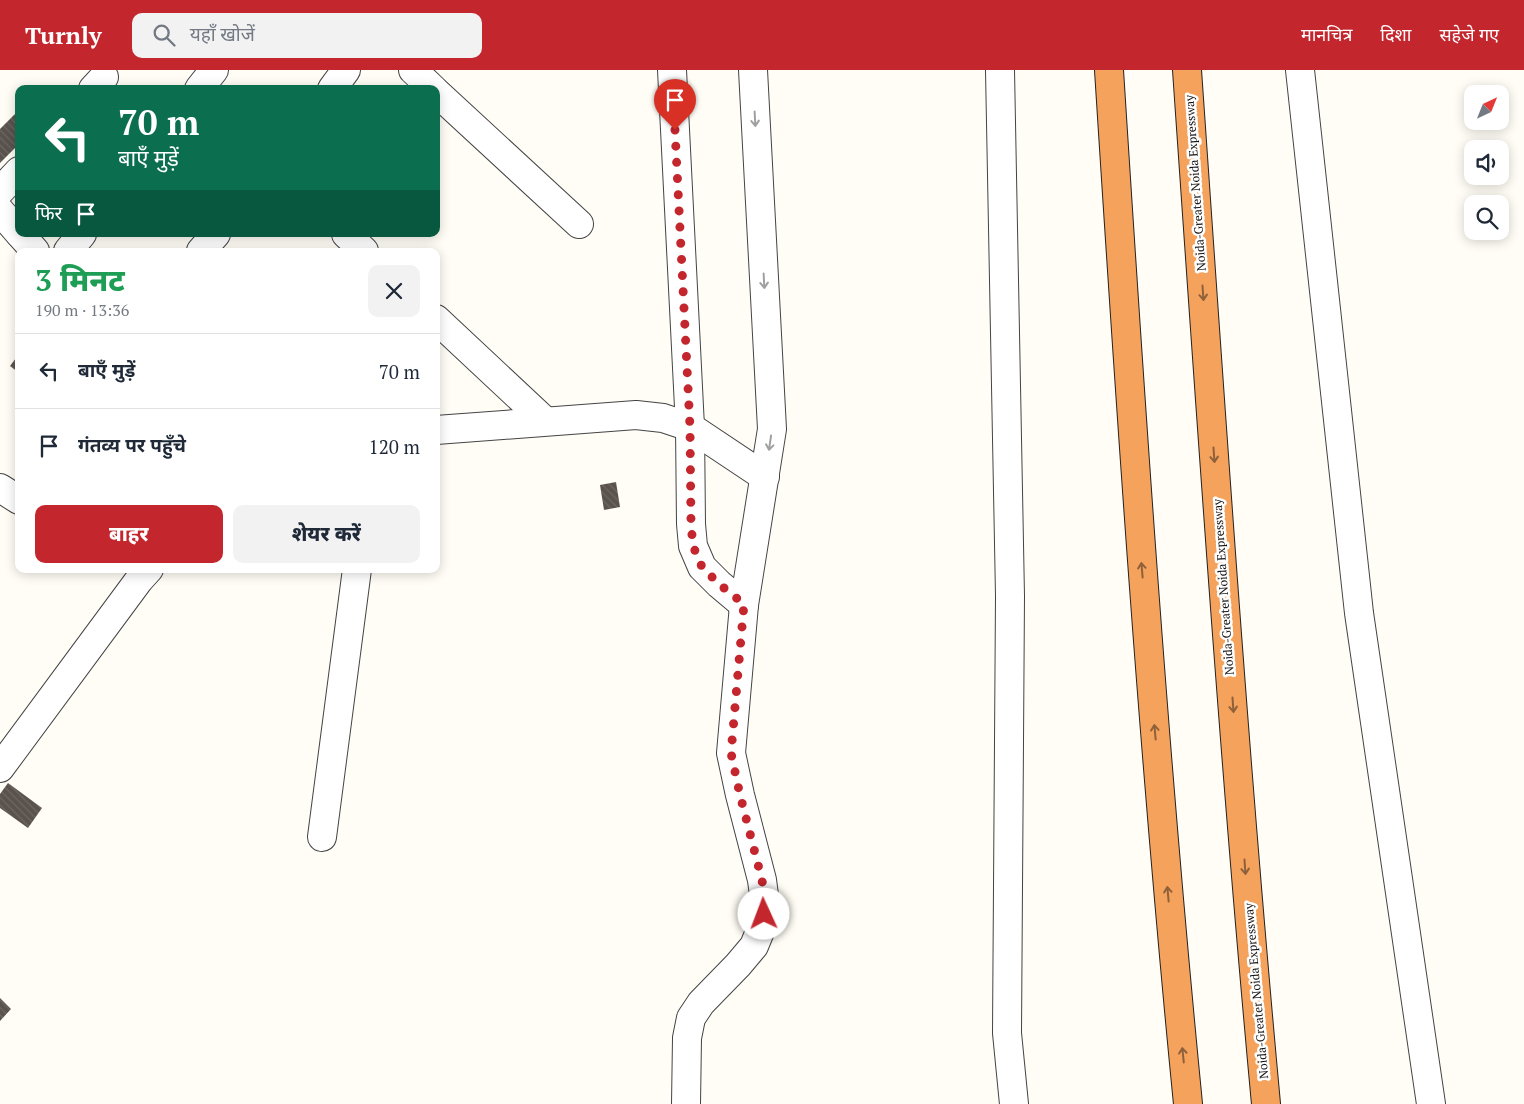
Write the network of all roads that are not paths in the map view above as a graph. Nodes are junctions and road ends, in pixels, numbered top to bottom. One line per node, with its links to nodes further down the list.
1 (214, 70): 10 (street)
2 (346, 70): 11 (street)
3 (413, 70): 12 (street)
4 (672, 70): 29 (street)
5 (753, 70): 31 (street, one-way to 31)
6 (1000, 70): 40 (street)
7 (1109, 70): 41 (highway, one-way to 7)
8 (1187, 70): 42 (highway, Noida-Greater Noida Expressway, one-way to 42)
9 (1300, 70): 43 (street)
10 (202, 85)
11 (335, 85)
12 (429, 85)
13 (440, 96): 17 (street)
14 (15, 175): 15 (street)
15 (0, 192)
16 (0, 211): 18 (street)
17 (579, 224)
18 (15, 228)
19 (23, 237): 23 (street)
20 (80, 237): 24 (street)
21 (213, 237): 25 (street)
22 (349, 237): 26 (street)
23 (32, 248)
24 (70, 248)
25 (204, 248)
26 (361, 248)
27 (440, 323): 28 (street)
28 (545, 421): 29 (street); 30 (street)
29 (690, 427): 31 (street); 36 (street)
30 (440, 430)
31 (765, 477): 36 (street)
32 (0, 488): 33 (street)
33 (15, 497)
34 (136, 573): 37 (street)
35 (356, 573): 38 (street)
36 (744, 604): 39 (street)
37 (0, 768)
38 (322, 837)
39 (686, 1104)
40 (1014, 1104)
41 (1188, 1104)
42 (1266, 1104)
43 (1431, 1104)

